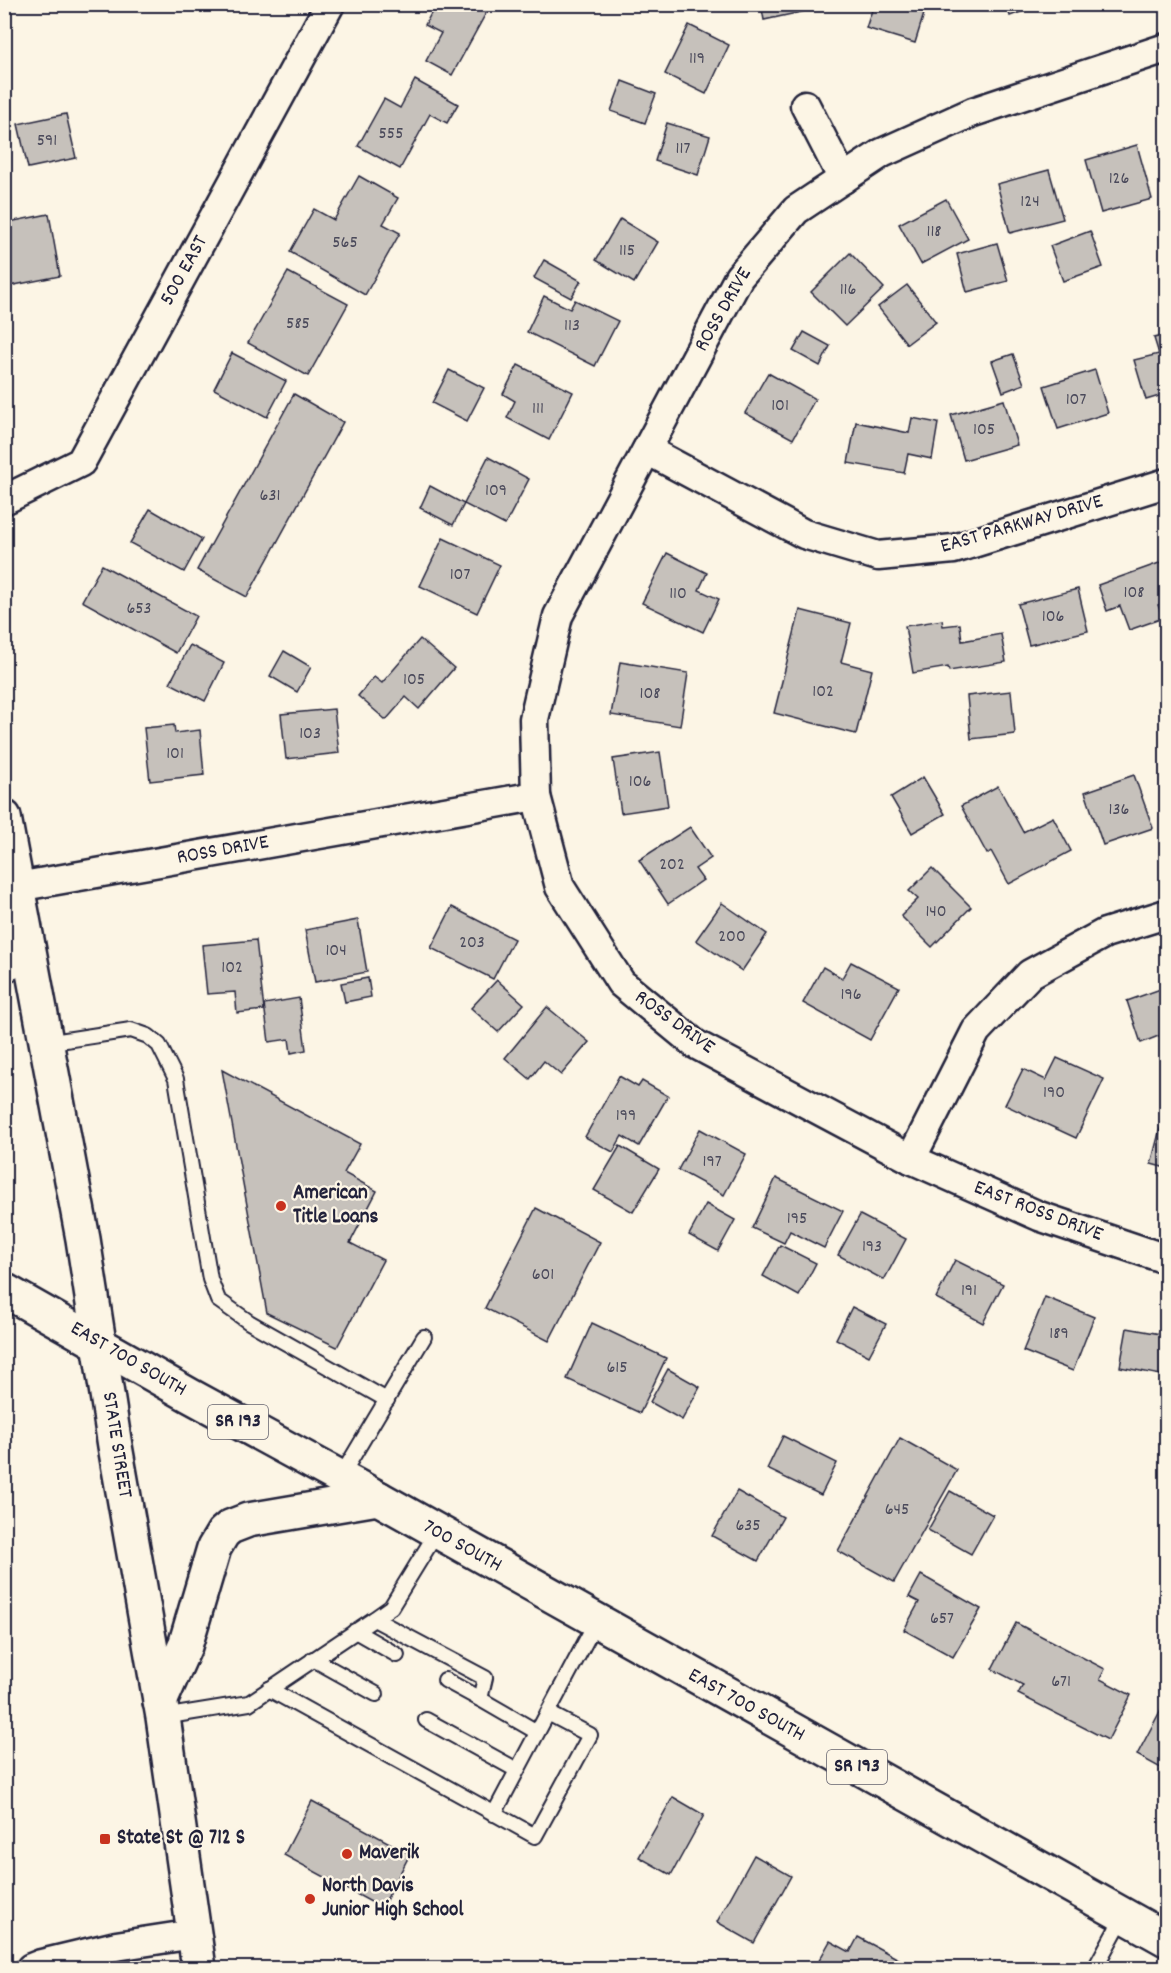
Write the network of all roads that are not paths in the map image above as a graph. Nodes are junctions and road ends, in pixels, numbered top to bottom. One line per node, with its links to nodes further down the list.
1 (330, 4): 7 (street, 500 EAST)
2 (1167, 48): 4 (street, ROSS DRIVE)
3 (805, 105): 4 (street)
4 (843, 179): 5 (street, ROSS DRIVE)
5 (647, 450): 6 (street, EAST PARKWAY DRIVE); 8 (street, ROSS DRIVE)
6 (1167, 483)
7 (4, 500)
8 (536, 796): 10 (street, ROSS DRIVE); 14 (street, ROSS DRIVE)
9 (4, 817): 10 (main road, STATE STREET)
10 (17, 887): 12 (main road); 13 (main road, STATE STREET)
11 (1167, 914): 14 (street)
12 (4, 966)
13 (46, 1043): 18 (main road, STATE STREET); 19 (lane)
14 (911, 1159): 15 (street, EAST ROSS DRIVE)
15 (1167, 1259)
16 (4, 1290): 18 (main road, EAST 700 SOUTH / SR 193)
17 (424, 1337): 19 (lane)
18 (99, 1344): 20 (main road, EAST 700 SOUTH / SR 193); 27 (main road, STATE STREET)
19 (387, 1400): 20 (lane)
20 (340, 1478): 21 (main road, EAST 700 SOUTH / SR 193)
21 (378, 1498): 22 (main road, 700 SOUTH / SR 193); 27 (main road)
22 (437, 1532): 23 (main road, 700 SOUTH / SR 193); 24 (lane)
23 (547, 1594): 25 (main road, EAST 700 SOUTH / SR 193)
24 (374, 1619): 26 (lane); 33 (lane)
25 (596, 1622): 35 (lane); 40 (main road, EAST 700 SOUTH / SR 193)
26 (355, 1631): 28 (lane); 29 (lane)
27 (168, 1649): 34 (main road)
28 (397, 1655)
29 (313, 1659): 31 (lane); 32 (lane)
30 (445, 1680): 33 (lane)
31 (269, 1689): 34 (lane); 39 (lane)
32 (376, 1694)
33 (480, 1699): 37 (lane)
34 (161, 1710): 41 (main road)
35 (548, 1713): 37 (lane); 39 (lane)
36 (426, 1720): 38 (lane)
37 (537, 1732): 38 (lane)
38 (517, 1770): 39 (lane)
39 (494, 1814)
40 (1124, 1915): 42 (main road, EAST 700 SOUTH / SR 193); 45 (lane)
41 (194, 1934): 43 (street); 44 (main road)
42 (1167, 1939)
43 (30, 1968)
44 (199, 1968)
45 (1095, 1968)

